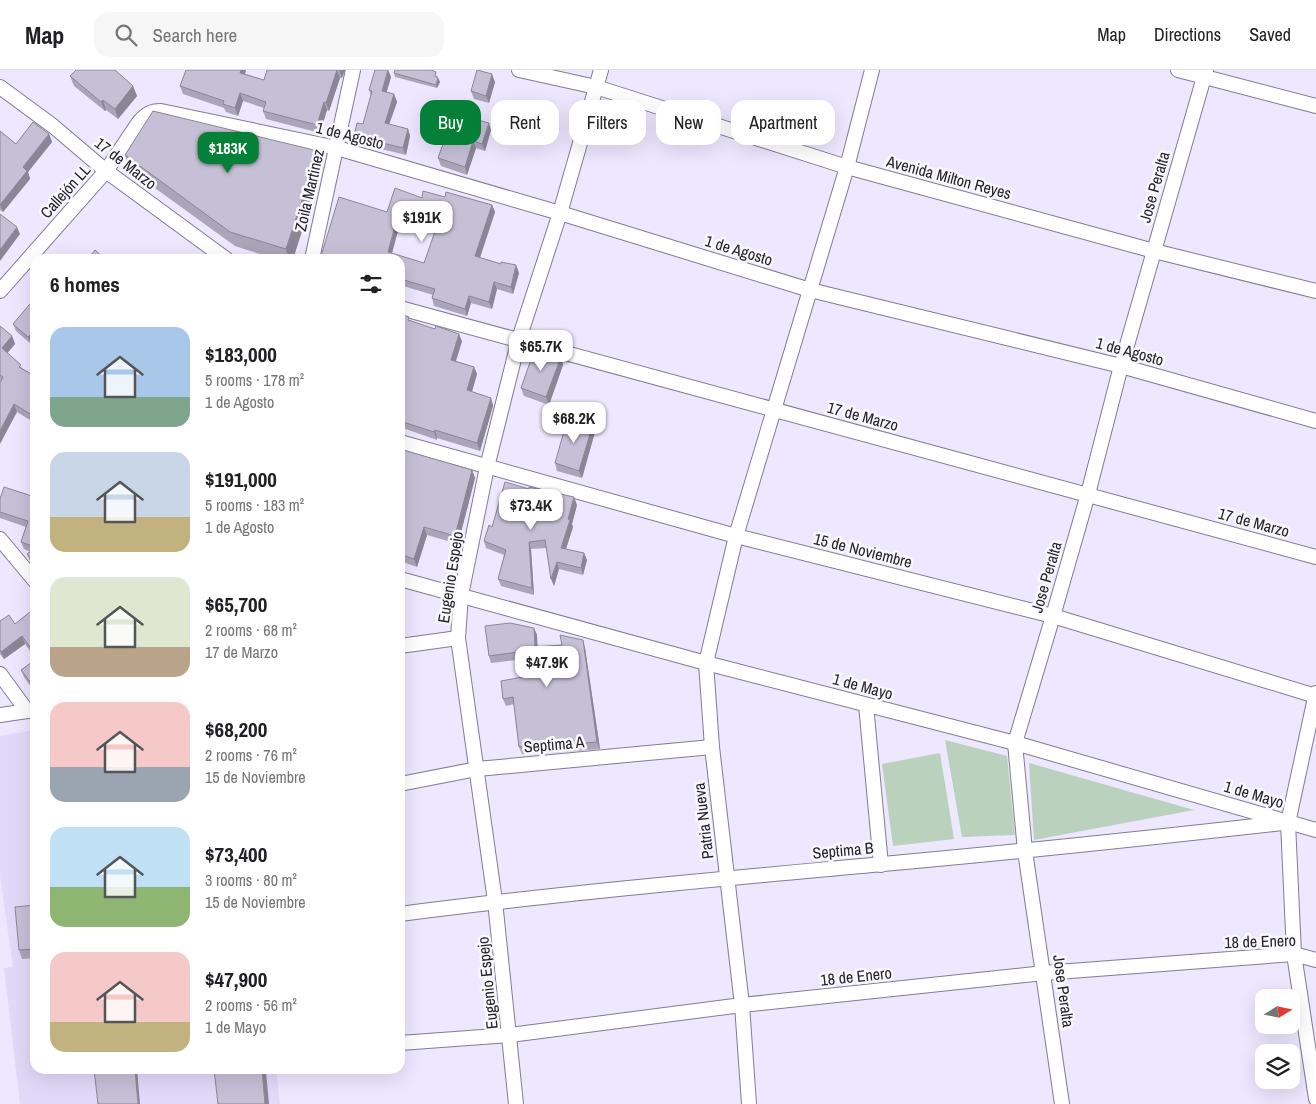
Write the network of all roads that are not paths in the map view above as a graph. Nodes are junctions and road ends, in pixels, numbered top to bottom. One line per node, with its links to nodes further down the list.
1 (353, 70): 11 (street, Zoila Martinez)
2 (519, 70): 7 (street, Avenida Milton Reyes)
3 (601, 70): 7 (street, Eugenio Espejo)
4 (872, 70): 12 (street, Patria Nueva)
5 (1178, 70): 6 (street)
6 (1205, 74): 9 (street); 15 (street, Jose Peralta)
7 (596, 87): 12 (street, Avenida Milton Reyes); 14 (street, Eugenio Espejo)
8 (3, 89): 13 (street, 17 de Marzo)
9 (1316, 106)
10 (152, 111): 11 (street, 1 de Agosto); 13 (street, Callejón LL)
11 (337, 148): 14 (street, 1 de Agosto); 18 (street, Zoila Martinez)
12 (847, 167): 15 (street, Avenida Milton Reyes); 20 (street, Patria Nueva)
13 (106, 171): 16 (street, Callejón LL); 17 (street, 17 de Marzo)
14 (560, 212): 20 (street, 1 de Agosto); 24 (street, Eugenio Espejo)
15 (1154, 251): 21 (street, Avenida Milton Reyes); 25 (street, Jose Peralta)
16 (33, 254)
17 (219, 254)
18 (313, 254)
19 (30, 257): 22 (street, Callejón LL)
20 (810, 290): 25 (street, 1 de Agosto); 26 (street, Patria Nueva)
21 (1316, 290)
22 (0, 291)
23 (405, 309): 24 (street, 17 de Marzo)
24 (519, 340): 26 (street, 17 de Marzo); 29 (street, Eugenio Espejo)
25 (1121, 366): 27 (street, 1 de Agosto); 30 (street, Jose Peralta)
26 (774, 410): 30 (street, 17 de Marzo); 31 (street, Patria Nueva)
27 (1316, 422)
28 (405, 443): 29 (street, 15 de Noviembre)
29 (487, 467): 31 (street, 15 de Noviembre); 36 (street, Eugenio Espejo)
30 (1088, 494): 33 (street, 17 de Marzo); 37 (street, Jose Peralta)
31 (736, 536): 37 (street, 15 de Noviembre); 40 (street, Patria Nueva)
32 (0, 539): 34 (street)
33 (1316, 557)
34 (30, 575)
35 (405, 580): 36 (street, 1 de Mayo)
36 (461, 595): 38 (street, Eugenio Espejo); 40 (street, 1 de Mayo)
37 (1053, 616): 42 (street, 15 de Noviembre); 47 (street, Jose Peralta)
38 (458, 638): 39 (street); 49 (street, Eugenio Espejo)
39 (405, 645)
40 (706, 662): 43 (street, 1 de Mayo); 48 (street, Patria Nueva)
41 (0, 674): 44 (street)
42 (1316, 695): 51 (street)
43 (866, 705): 47 (street, 1 de Mayo); 54 (street)
44 (30, 710)
45 (30, 711): 46 (street)
46 (0, 715)
47 (1015, 743): 51 (street, 1 de Mayo); 53 (street, Jose Peralta)
48 (712, 747): 49 (street, Septima A); 55 (street, Patria Nueva)
49 (477, 769): 50 (street, Septima A); 56 (street, Eugenio Espejo)
50 (405, 783)
51 (1288, 823): 52 (street, 1 de Mayo); 53 (street, Septima B); 58 (street)
52 (1316, 830)
53 (1025, 851): 54 (street, Septima B); 60 (street, Jose Peralta)
54 (880, 865): 55 (street, Septima B)
55 (727, 878): 56 (street, Septima B); 61 (street, Patria Nueva)
56 (495, 901): 57 (street, Septima B); 62 (street, Eugenio Espejo)
57 (405, 913)
58 (1294, 954): 59 (street, 18 de Enero); 60 (street, 18 de Enero); 64 (street)
59 (1316, 960)
60 (1044, 973): 61 (street, 18 de Enero); 67 (street, Jose Peralta)
61 (742, 1005): 62 (street, 18 de Enero); 66 (street, Patria Nueva)
62 (510, 1035): 63 (street, 18 de Enero); 65 (street, Eugenio Espejo)
63 (405, 1043)
64 (1316, 1099)
65 (516, 1104)
66 (749, 1104)
67 (1062, 1104)

